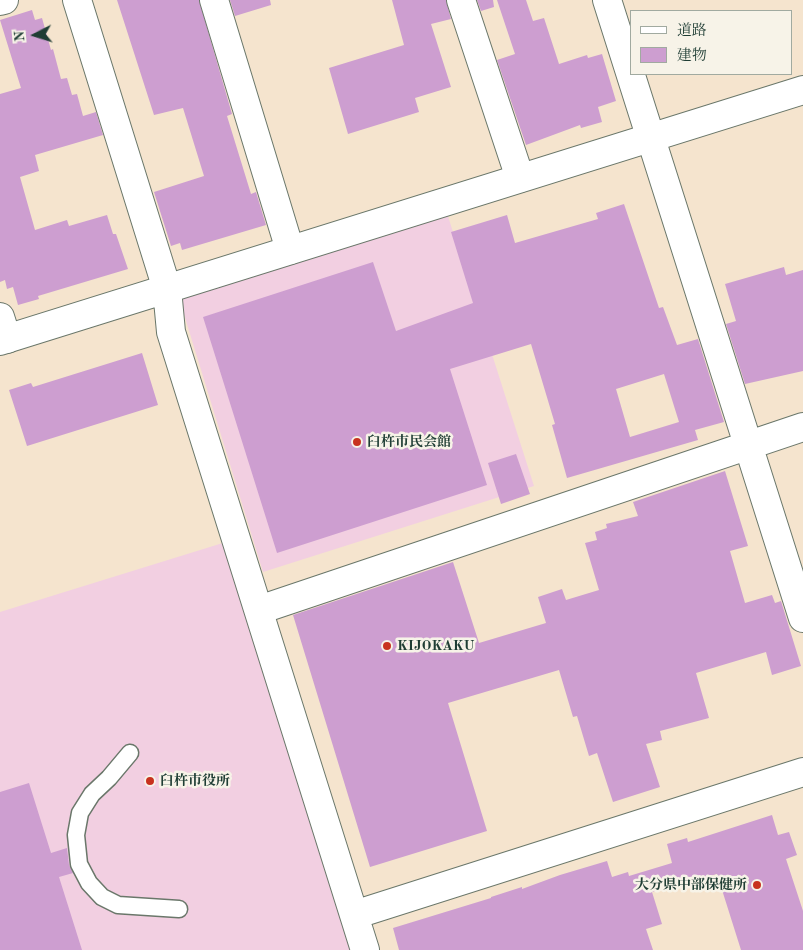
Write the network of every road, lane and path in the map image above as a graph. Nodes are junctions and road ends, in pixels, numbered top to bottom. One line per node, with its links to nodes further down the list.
1 (4, 0): 6 (street)
2 (77, 0): 13 (street)
3 (214, 0): 12 (street)
4 (461, 0): 11 (street)
5 (607, 0): 7 (street)
6 (0, 1)
7 (630, 73)
8 (631, 75): 10 (street)
9 (803, 90): 10 (street)
10 (650, 137): 11 (street); 16 (street)
11 (520, 178): 12 (street)
12 (290, 250): 13 (street)
13 (167, 289): 14 (street); 17 (street)
14 (2, 332)
15 (803, 427): 16 (street)
16 (748, 445): 17 (street); 18 (street)
17 (258, 610): 22 (street)
18 (803, 618)
19 (130, 753): 21 (lane)
20 (803, 772): 22 (street)
21 (179, 909)
22 (354, 915): 23 (street)
23 (365, 950)

